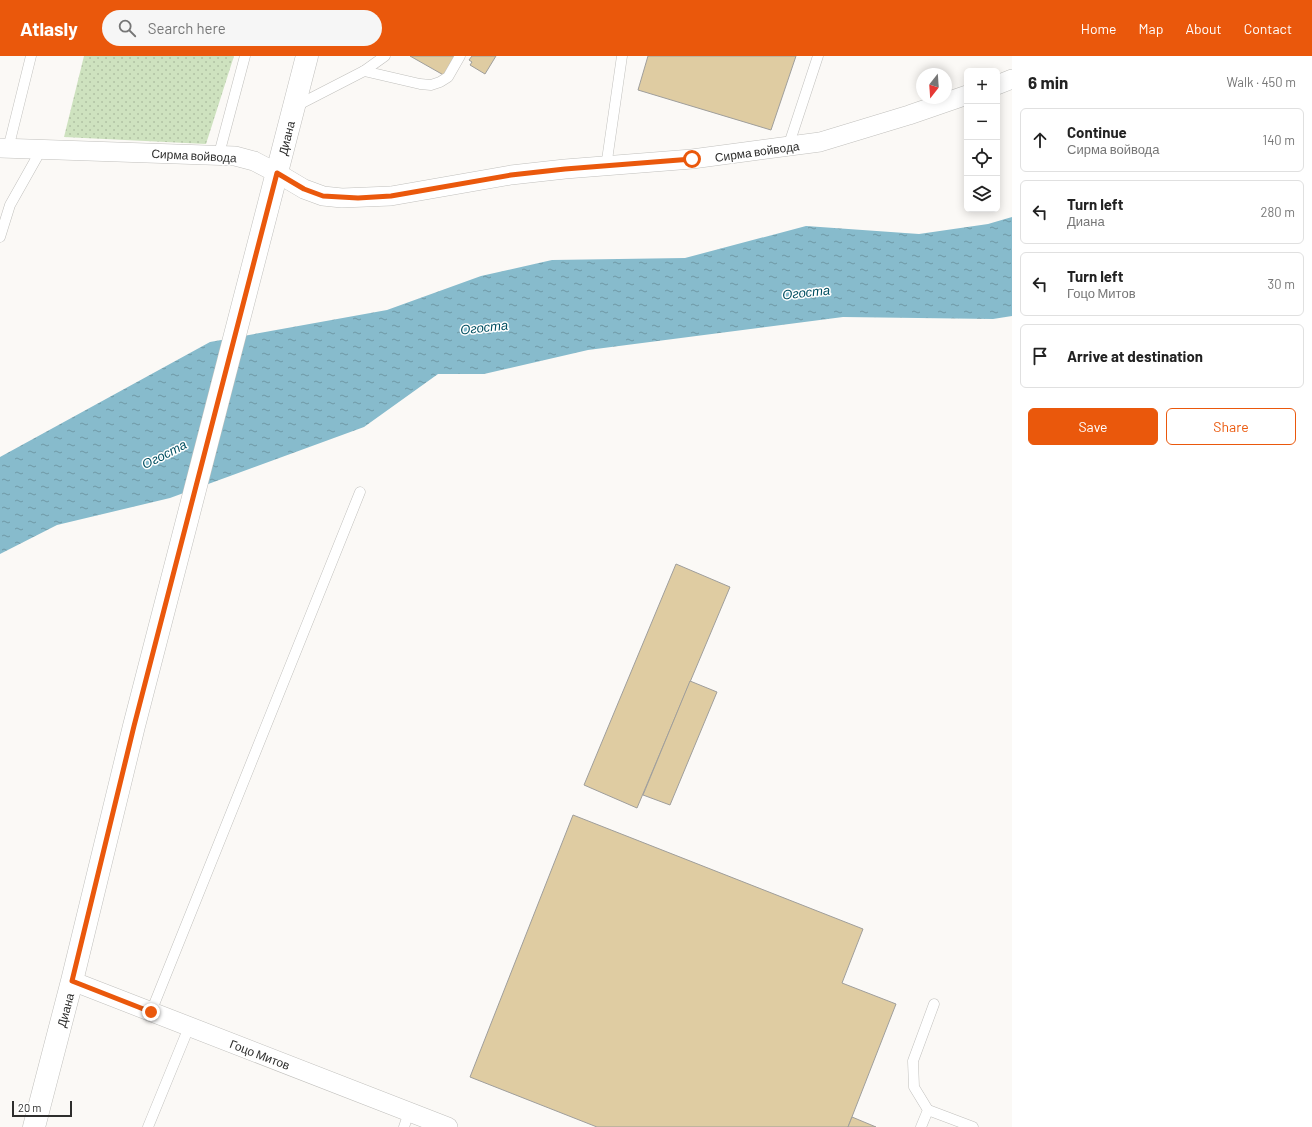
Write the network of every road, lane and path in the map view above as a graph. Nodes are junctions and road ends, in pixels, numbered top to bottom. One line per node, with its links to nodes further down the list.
1 (31, 56): 14 (lane)
2 (245, 56): 16 (lane)
3 (307, 56): 12 (main road, Диана)
4 (386, 56): 8 (lane)
5 (460, 56): 8 (lane)
6 (622, 56): 17 (lane)
7 (818, 56): 13 (lane)
8 (364, 71): 12 (lane)
9 (1012, 79): 10 (street)
10 (1000, 84)
11 (964, 96): 13 (street, Сирма войвода)
12 (294, 107): 18 (main road, Диана)
13 (788, 147): 17 (street, Сирма войвода)
14 (4, 149): 15 (street, Сирма войвода)
15 (41, 150): 16 (street, Сирма войвода); 19 (lane)
16 (219, 154): 18 (street, Сирма войвода)
17 (606, 167): 18 (street, Сирма войвода)
18 (277, 173): 21 (main road, Диана)
19 (0, 237)
20 (360, 492): 23 (lane)
21 (72, 981): 23 (street, Гоцо Митов); 27 (main road, Диана)
22 (934, 1004): 25 (lane)
23 (151, 1012): 24 (street, Гоцо Митов)
24 (189, 1027): 26 (street, Гоцо Митов); 28 (lane)
25 (928, 1110): 30 (lane); 31 (lane)
26 (406, 1119): 29 (street, Гоцо Митов)
27 (34, 1127)
28 (148, 1127)
29 (448, 1127)
30 (921, 1127)
31 (973, 1127)

